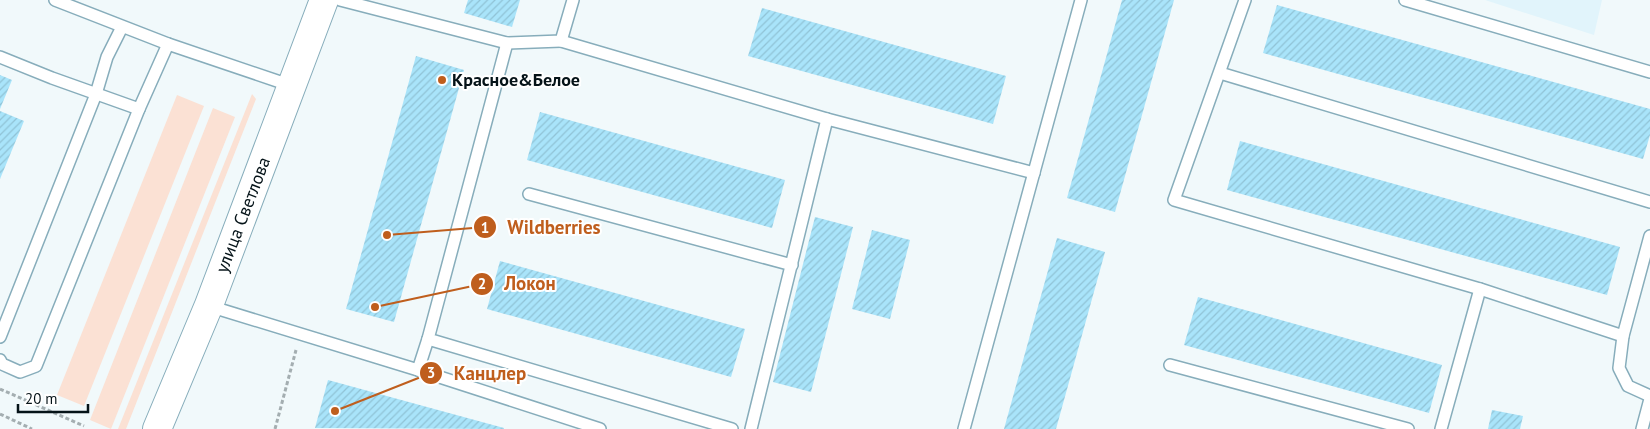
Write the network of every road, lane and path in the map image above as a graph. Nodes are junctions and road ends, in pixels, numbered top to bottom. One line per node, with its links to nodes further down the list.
1 (54, 0): 8 (lane)
2 (324, 0): 15 (street, улица Светлова)
3 (340, 0): 10 (lane)
4 (573, 0): 9 (lane)
5 (1081, 0): 19 (lane)
6 (1245, 0): 14 (lane)
7 (1405, 0): 13 (lane)
8 (122, 27): 11 (lane); 16 (lane)
9 (561, 41): 10 (lane); 18 (lane)
10 (506, 43): 29 (lane)
11 (168, 44): 15 (lane); 17 (lane)
12 (0, 57): 16 (lane)
13 (1650, 72)
14 (1220, 73): 21 (lane); 24 (lane)
15 (292, 86): 25 (street, улица Светлова)
16 (96, 94): 17 (lane); 28 (lane)
17 (139, 110): 30 (lane)
18 (827, 119): 19 (lane); 23 (lane)
19 (1034, 173): 43 (lane)
20 (530, 194): 23 (lane)
21 (1650, 202)
22 (1650, 236): 27 (lane)
23 (792, 265): 42 (lane)
24 (1480, 289): 27 (lane); 45 (lane)
25 (208, 306): 26 (lane); 38 (street, улица Светлова)
26 (300, 334): 32 (lane); 39 (path)
27 (1623, 336): 34 (lane)
28 (0, 337)
29 (428, 339): 32 (lane); 41 (lane)
30 (0, 360)
31 (1170, 365): 44 (lane)
32 (418, 370): 40 (lane)
33 (0, 389): 36 (path)
34 (1650, 398): 46 (lane)
35 (0, 414): 37 (path)
36 (84, 426)
37 (32, 429)
38 (157, 429)
39 (275, 429)
40 (600, 429)
41 (732, 429)
42 (751, 429)
43 (964, 429)
44 (1408, 429)
45 (1442, 429)
46 (1642, 429)

